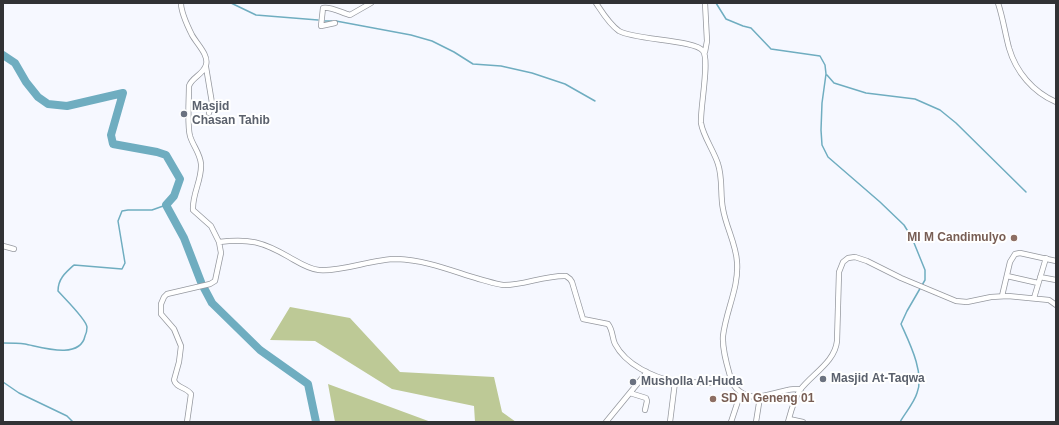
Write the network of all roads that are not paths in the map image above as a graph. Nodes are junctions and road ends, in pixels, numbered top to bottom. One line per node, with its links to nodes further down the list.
1 (371, 3): 6 (street)
2 (596, 3): 7 (street)
3 (705, 3): 7 (street)
4 (998, 3): 9 (street)
5 (181, 5): 8 (street)
6 (336, 23)
7 (705, 52): 24 (street)
8 (206, 66): 10 (street); 11 (street)
9 (1056, 102)
10 (209, 113)
11 (219, 242): 22 (street); 31 (street)
12 (3, 246): 13 (street)
13 (14, 249)
14 (1046, 258): 15 (street); 16 (street); 17 (street)
15 (1056, 261)
16 (1007, 276): 17 (street); 19 (street)
17 (1039, 280): 18 (street); 20 (street)
18 (1056, 280)
19 (1002, 296): 20 (street); 25 (street)
20 (1034, 298): 21 (street)
21 (1056, 304)
22 (647, 372): 23 (street); 27 (street)
23 (675, 382): 24 (street); 33 (street)
24 (732, 383): 26 (street)
25 (801, 389): 28 (street); 30 (street)
26 (741, 392): 28 (street); 34 (street)
27 (630, 393): 29 (street); 32 (street)
28 (760, 397): 35 (street)
29 (645, 410)
30 (789, 420): 36 (street)
31 (187, 422)
32 (606, 422)
33 (670, 422)
34 (732, 422)
35 (756, 422)
36 (803, 422)

